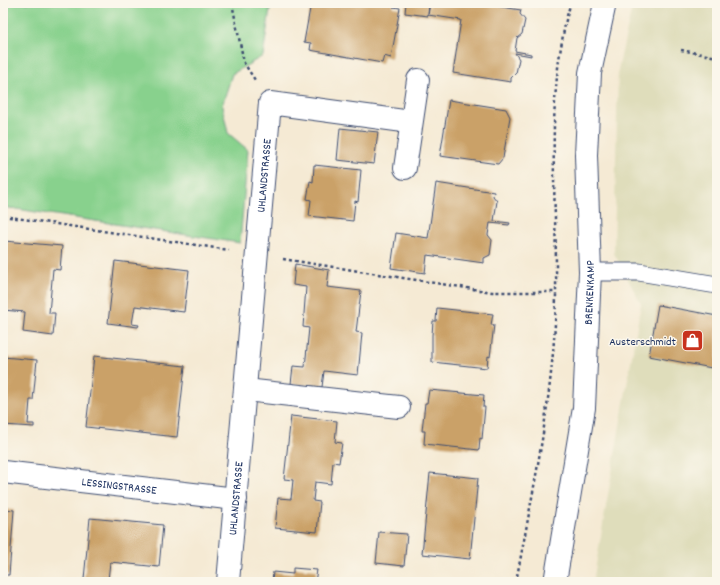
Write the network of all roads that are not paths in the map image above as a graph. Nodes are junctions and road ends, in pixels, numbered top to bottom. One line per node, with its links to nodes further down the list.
1 (605, 3): 5 (street, BRENKENKAMP)
2 (418, 80): 3 (street)
3 (412, 122): 4 (street); 7 (street, UHLANDSTRASSE)
4 (405, 168)
5 (590, 272): 6 (lane); 12 (street, BRENKENKAMP)
6 (717, 285)
7 (246, 390): 8 (street); 10 (street, UHLANDSTRASSE)
8 (399, 407)
9 (3, 472): 10 (street, LESSINGSTRASSE)
10 (236, 499): 11 (street, UHLANDSTRASSE)
11 (228, 582)
12 (555, 582)

